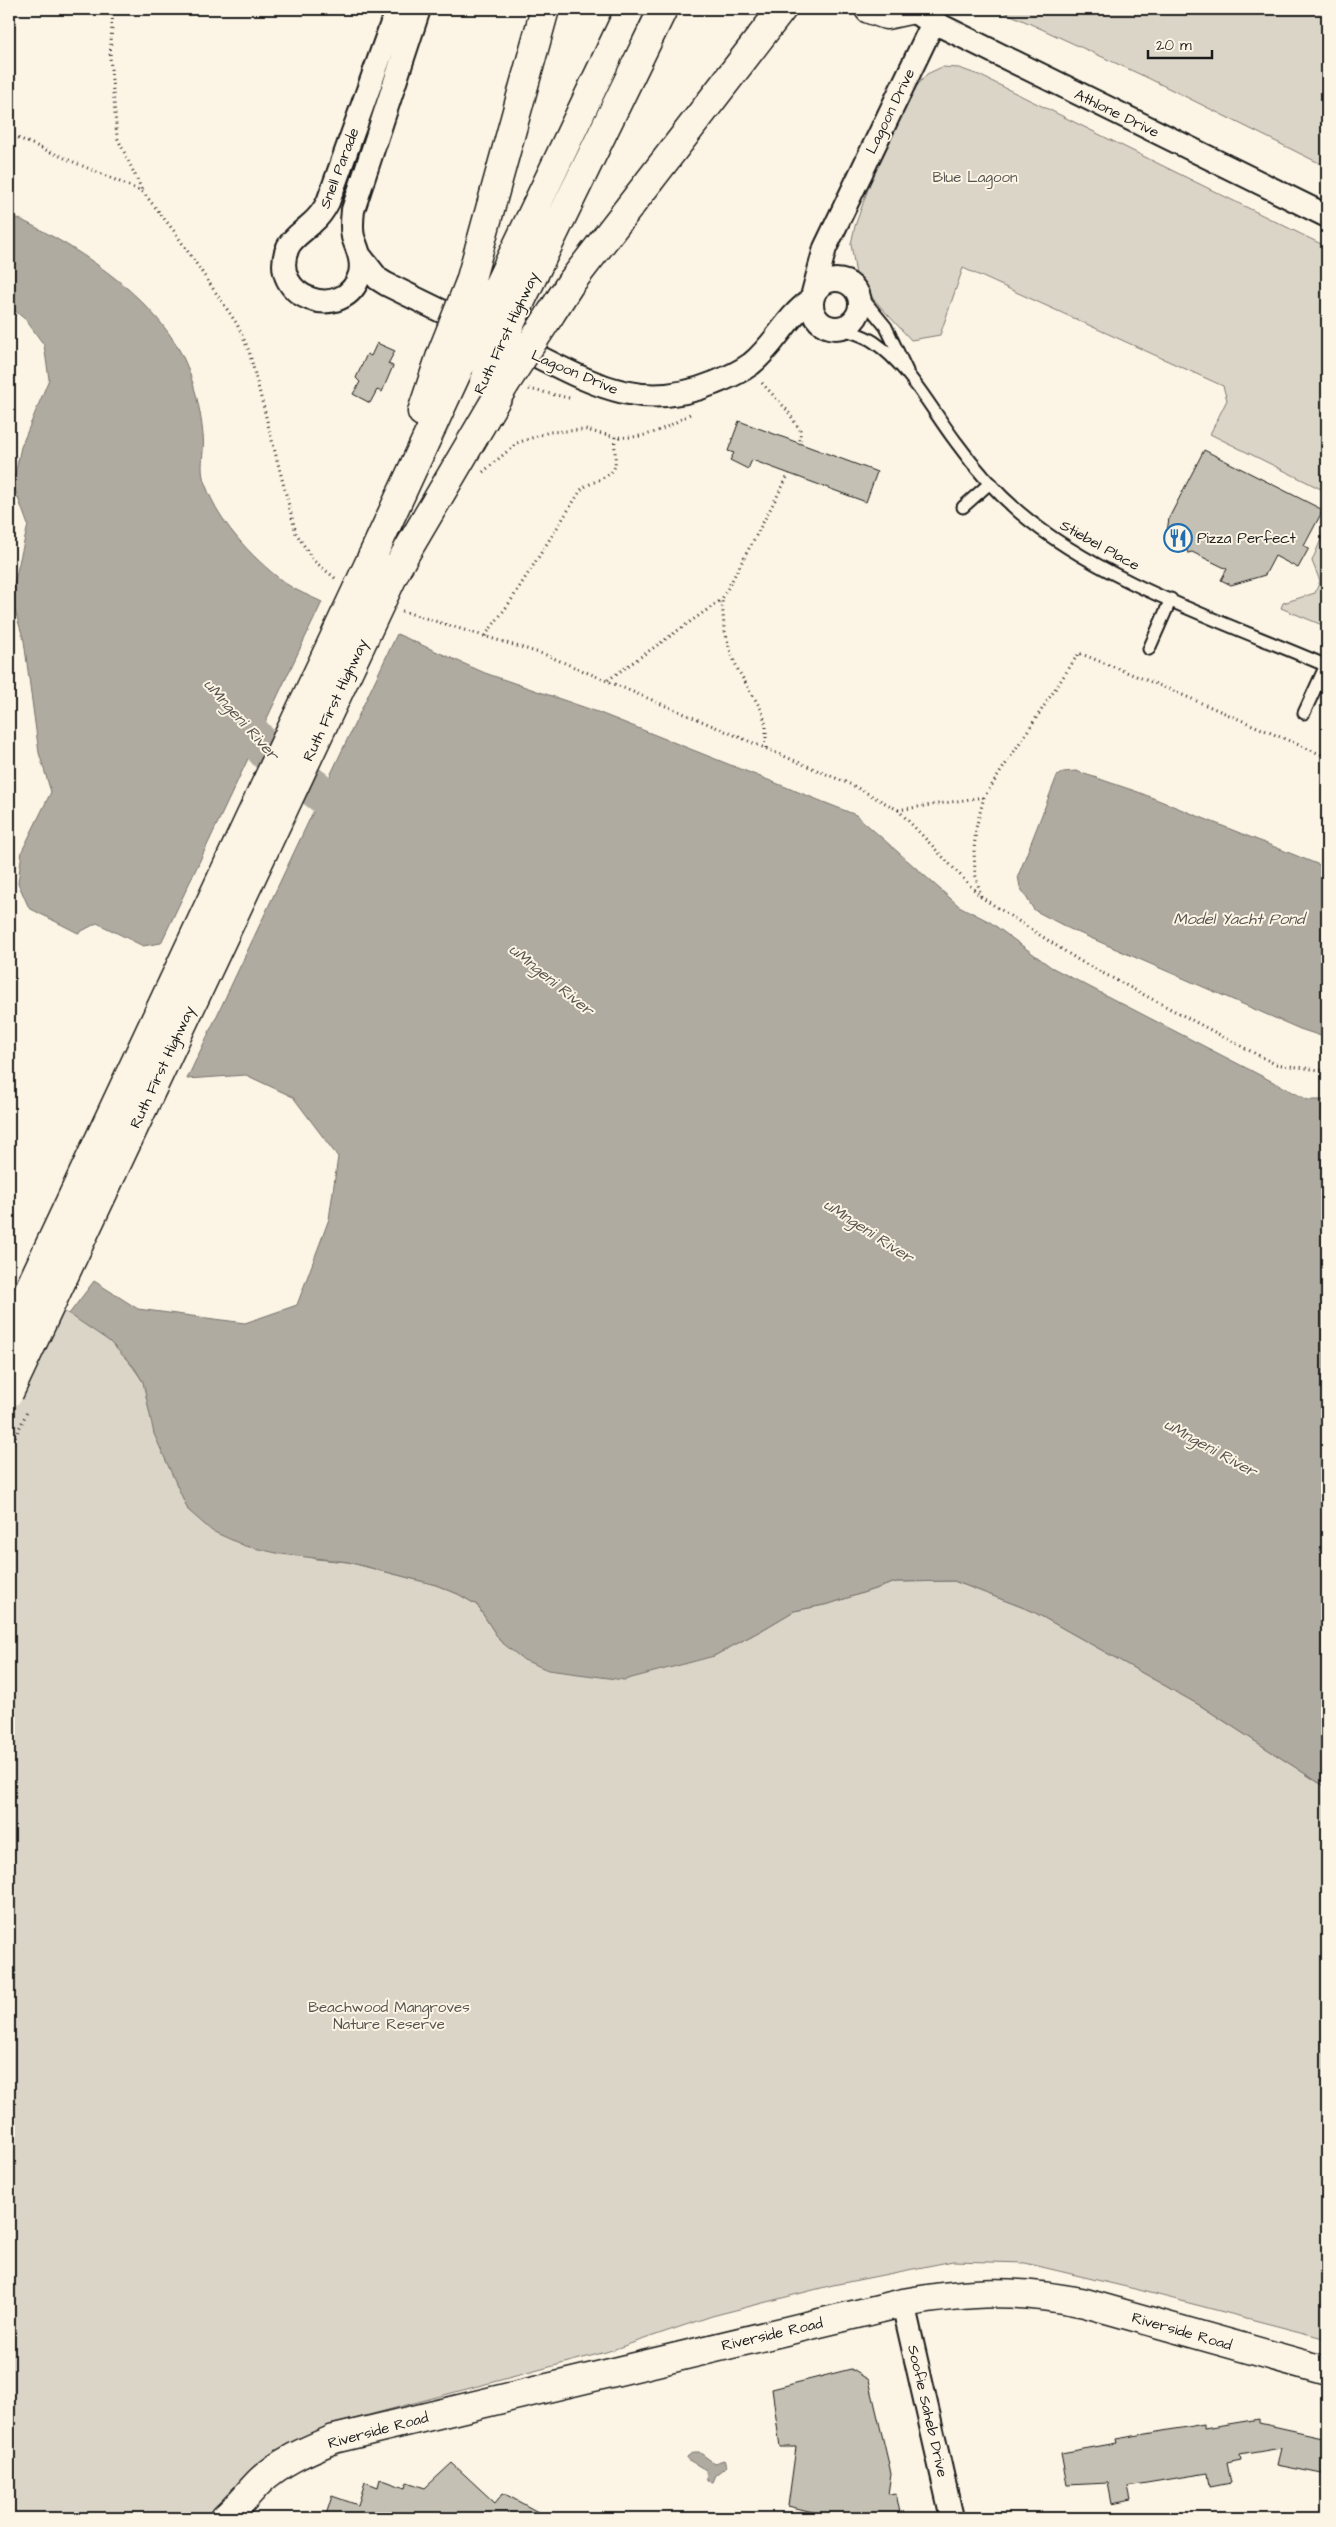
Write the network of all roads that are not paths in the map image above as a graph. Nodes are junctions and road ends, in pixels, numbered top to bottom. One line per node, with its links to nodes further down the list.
1 (397, 9): 11 (street, Snell Parade)
2 (419, 9): 11 (street, Snell Parade)
3 (545, 9): 15 (main road, bridge)
4 (630, 9): 15 (main road, Ruth First Highway, bridge)
5 (663, 9): 17 (main road, Ruth First Highway, bridge)
6 (782, 9): 17 (main road, bridge)
7 (869, 9): 8 (main road)
8 (916, 14): 9 (street, Athlone Drive); 10 (street, Lagoon Drive)
9 (1327, 216)
10 (834, 227): 12 (street); 13 (street, Lagoon Drive)
11 (360, 256): 13 (street, Lagoon Drive)
12 (852, 288): 13 (street); 14 (street); 16 (lane, Stiebel Place)
13 (812, 297): 14 (street)
14 (840, 328): 16 (lane, Stiebel Place)
15 (451, 360): 24 (main road, Ruth First Highway, bridge)
16 (911, 379): 18 (lane, Stiebel Place)
17 (494, 382): 25 (main road, Ruth First Highway, bridge)
18 (990, 483): 19 (lane); 20 (lane, Stiebel Place)
19 (963, 507)
20 (1171, 599): 21 (lane); 22 (lane, Stiebel Place)
21 (1150, 649)
22 (1326, 665): 23 (lane)
23 (1304, 713)
24 (9, 1332)
25 (9, 1393)
26 (903, 2303): 27 (main road, Riverside Road); 28 (main road, Riverside Road); 29 (street, Soofie Saheb Drive)
27 (1327, 2372)
28 (232, 2515)
29 (952, 2518)

